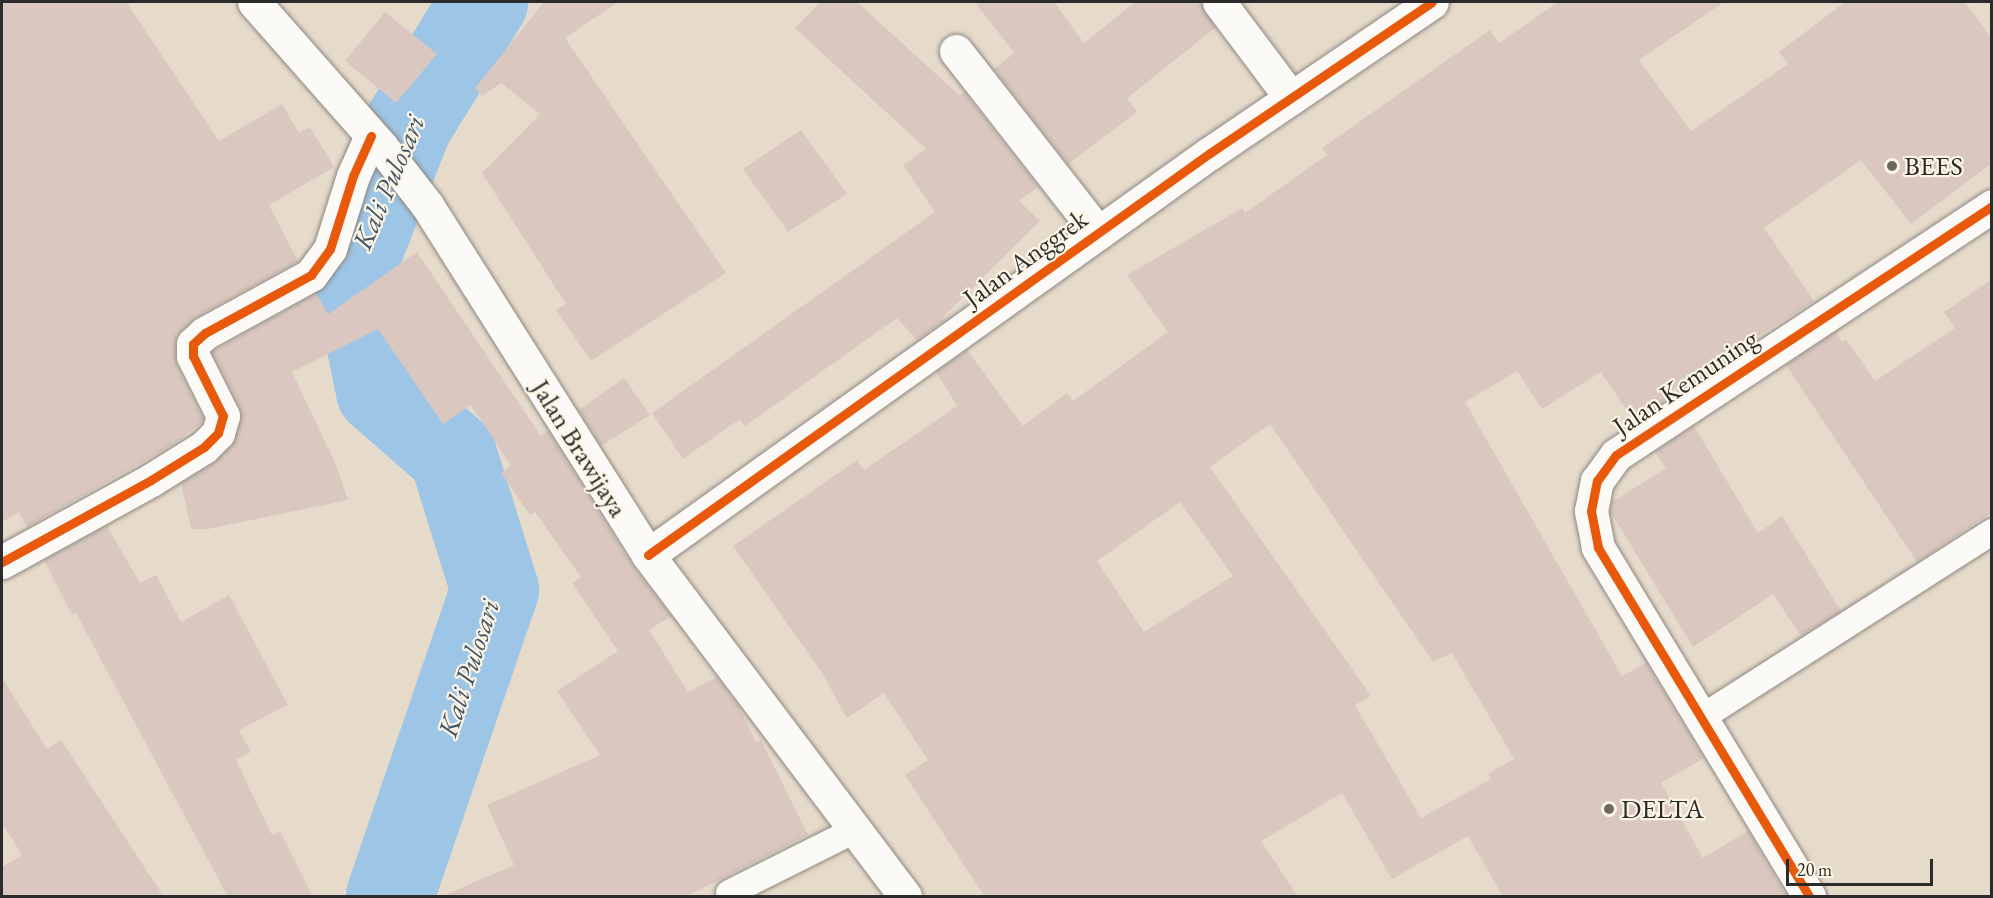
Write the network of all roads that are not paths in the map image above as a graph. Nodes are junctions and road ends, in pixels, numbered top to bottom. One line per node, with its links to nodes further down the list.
1 (254, 2): 6 (street, Jalan Brawijaya)
2 (1219, 2): 5 (street)
3 (1432, 2): 5 (street, Jalan Anggrek)
4 (956, 51): 8 (street)
5 (1291, 98): 8 (street, Jalan Anggrek)
6 (376, 141): 10 (street, Jalan Brawijaya); 11 (street)
7 (1992, 206): 12 (street, Jalan Kemuning)
8 (1098, 233): 10 (street, Jalan Anggrek)
9 (1992, 532): 12 (lane)
10 (648, 555): 13 (street, Jalan Brawijaya)
11 (2, 562)
12 (1701, 718): 16 (street, Jalan Kemuning)
13 (855, 830): 14 (lane); 15 (street, Jalan Brawijaya)
14 (729, 892)
15 (905, 897)
16 (1809, 897)

